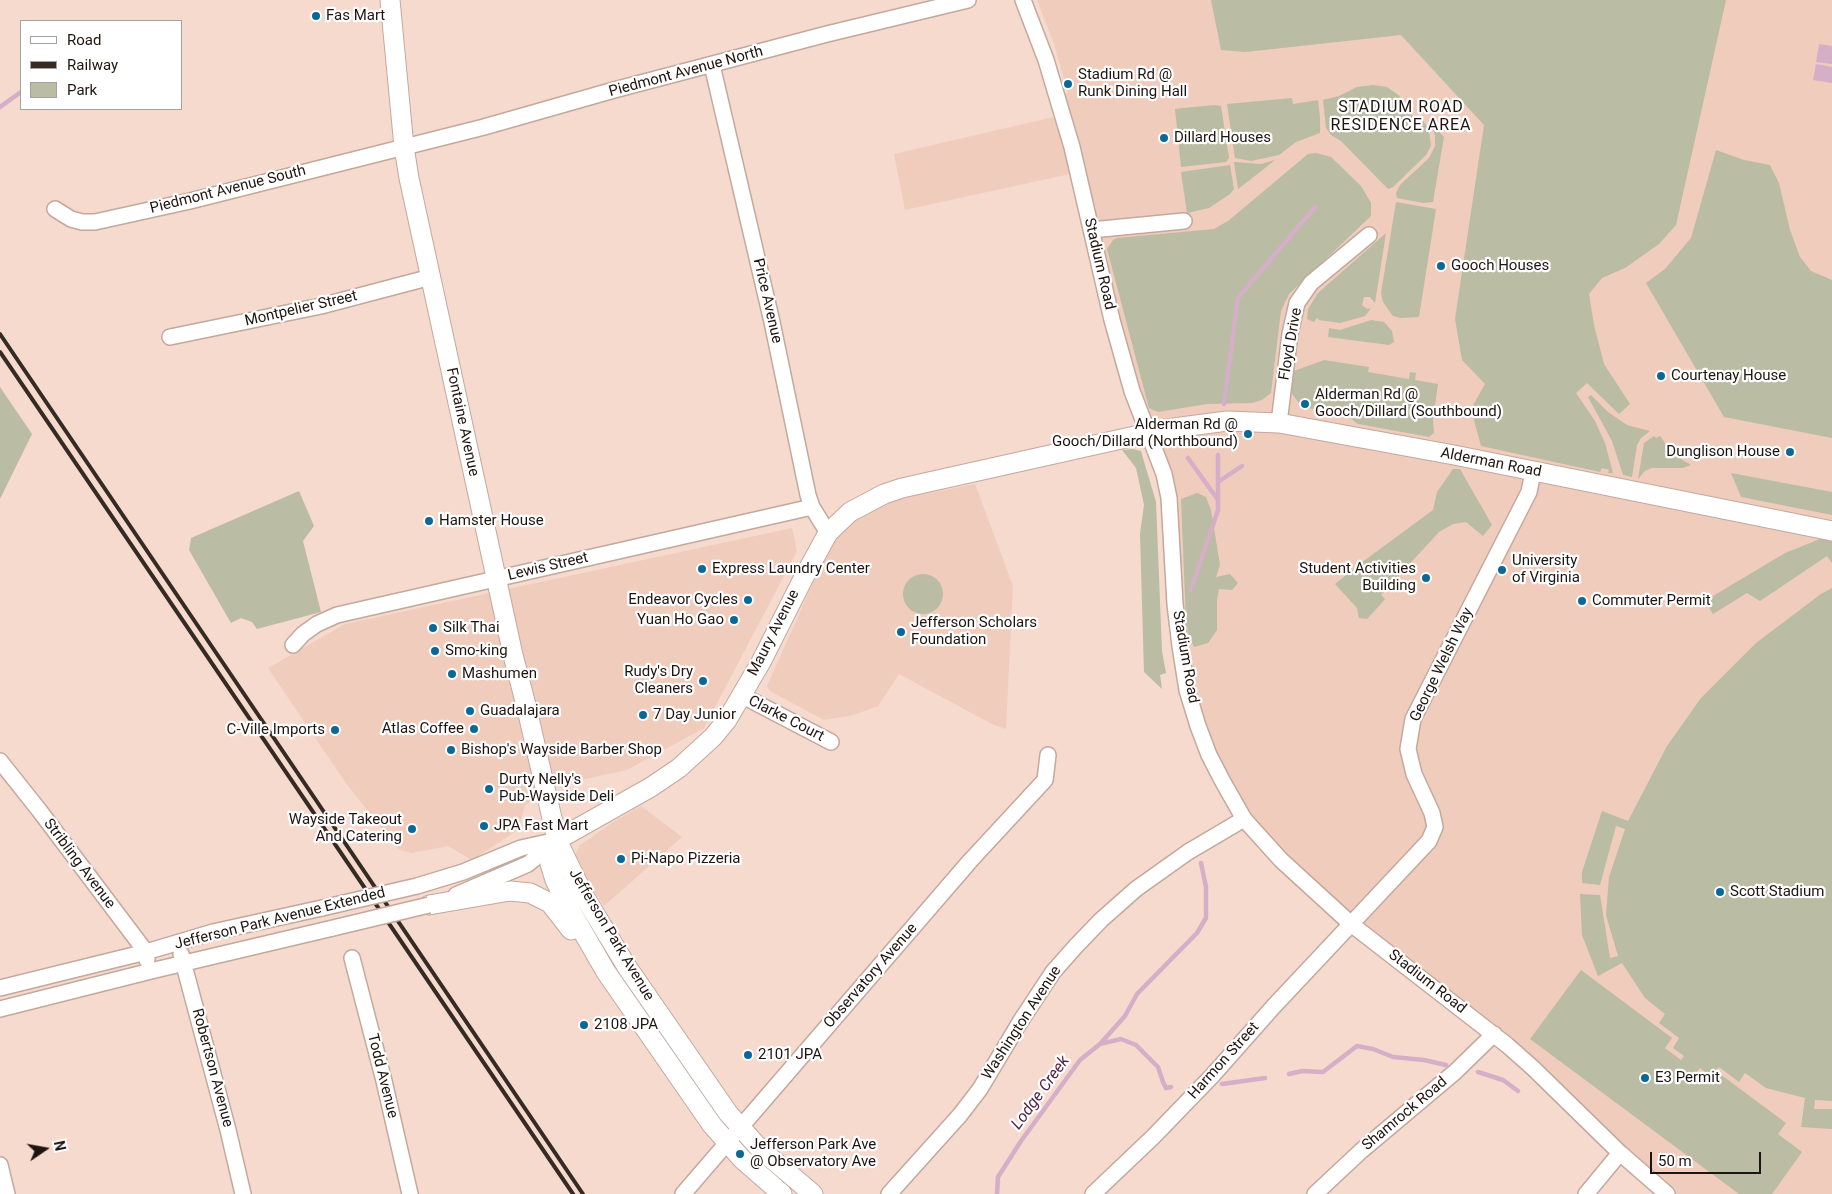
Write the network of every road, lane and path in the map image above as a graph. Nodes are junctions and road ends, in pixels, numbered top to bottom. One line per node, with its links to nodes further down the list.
1 (390, 0): 5 (main road, Fontaine Avenue)
2 (968, 0): 4 (street, Piedmont Avenue North)
3 (1023, 0): 8 (street, Stadium Road)
4 (712, 65): 5 (street, Piedmont Avenue North); 15 (street, Price Avenue)
5 (404, 147): 6 (street, Piedmont Avenue South); 10 (main road, Fontaine Avenue)
6 (55, 208)
7 (1184, 221): 8 (street)
8 (1091, 230): 13 (street, Stadium Road)
9 (1369, 235): 12 (street, Floyd Drive)
10 (431, 277): 11 (street, Montpelier Street); 18 (main road, Fontaine Avenue)
11 (170, 337)
12 (1278, 423): 13 (main road, Alderman Road); 14 (main road, Alderman Road)
13 (1148, 434): 17 (main road, Maury Avenue); 24 (street, Stadium Road)
14 (1533, 472): 16 (main road, Alderman Road); 27 (street, George Welsh Way)
15 (812, 507): 17 (street, Price Avenue); 18 (street, Lewis Street)
16 (1832, 531)
17 (828, 533): 20 (main road, Maury Avenue)
18 (497, 579): 19 (street, Lewis Street); 25 (main road, Fontaine Avenue)
19 (293, 644)
20 (741, 696): 21 (street, Clarke Court); 25 (main road, Maury Avenue)
21 (832, 742)
22 (1048, 754): 37 (street, Observatory Avenue)
23 (0, 761): 29 (street, Stribling Avenue)
24 (1244, 819): 27 (street, Stadium Road); 47 (street, Washington Avenue)
25 (557, 840): 26 (street, Maury Avenue); 28 (street, Jefferson Park Avenue Extended, bridge); 31 (main road, Jefferson Park Avenue); 37 (main road, Jefferson Park Avenue)
26 (429, 906): 31 (main road); 32 (street, Jefferson Park Avenue Extended, bridge)
27 (1351, 924): 36 (street, Stadium Road); 48 (street, Harmon Street)
28 (177, 943): 29 (street, Jefferson Park Avenue Extended); 32 (street, Robertson Avenue)
29 (146, 952): 33 (street, Stribling Avenue); 34 (street, Jefferson Park Avenue Extended)
30 (352, 958): 43 (street, Todd Avenue)
31 (599, 960): 37 (main road, Jefferson Park Avenue)
32 (183, 963): 33 (street, Jefferson Park Avenue Extended); 42 (street, Robertson Avenue)
33 (149, 971): 35 (street, Jefferson Park Avenue Extended)
34 (0, 988)
35 (0, 1009)
36 (1494, 1034): 38 (street, Stadium Road); 40 (street, Shamrock Road)
37 (734, 1135): 44 (street, Observatory Avenue); 45 (main road, Jefferson Park Avenue); 46 (main road, Jefferson Park Avenue)
38 (1620, 1153): 50 (street); 51 (street, Stadium Road)
39 (0, 1165): 41 (street)
40 (1317, 1193): 49 (street)
41 (7, 1194)
42 (244, 1194)
43 (410, 1194)
44 (683, 1194)
45 (782, 1194)
46 (813, 1194)
47 (889, 1194)
48 (1094, 1194)
49 (1333, 1194)
50 (1586, 1194)
51 (1667, 1194)

